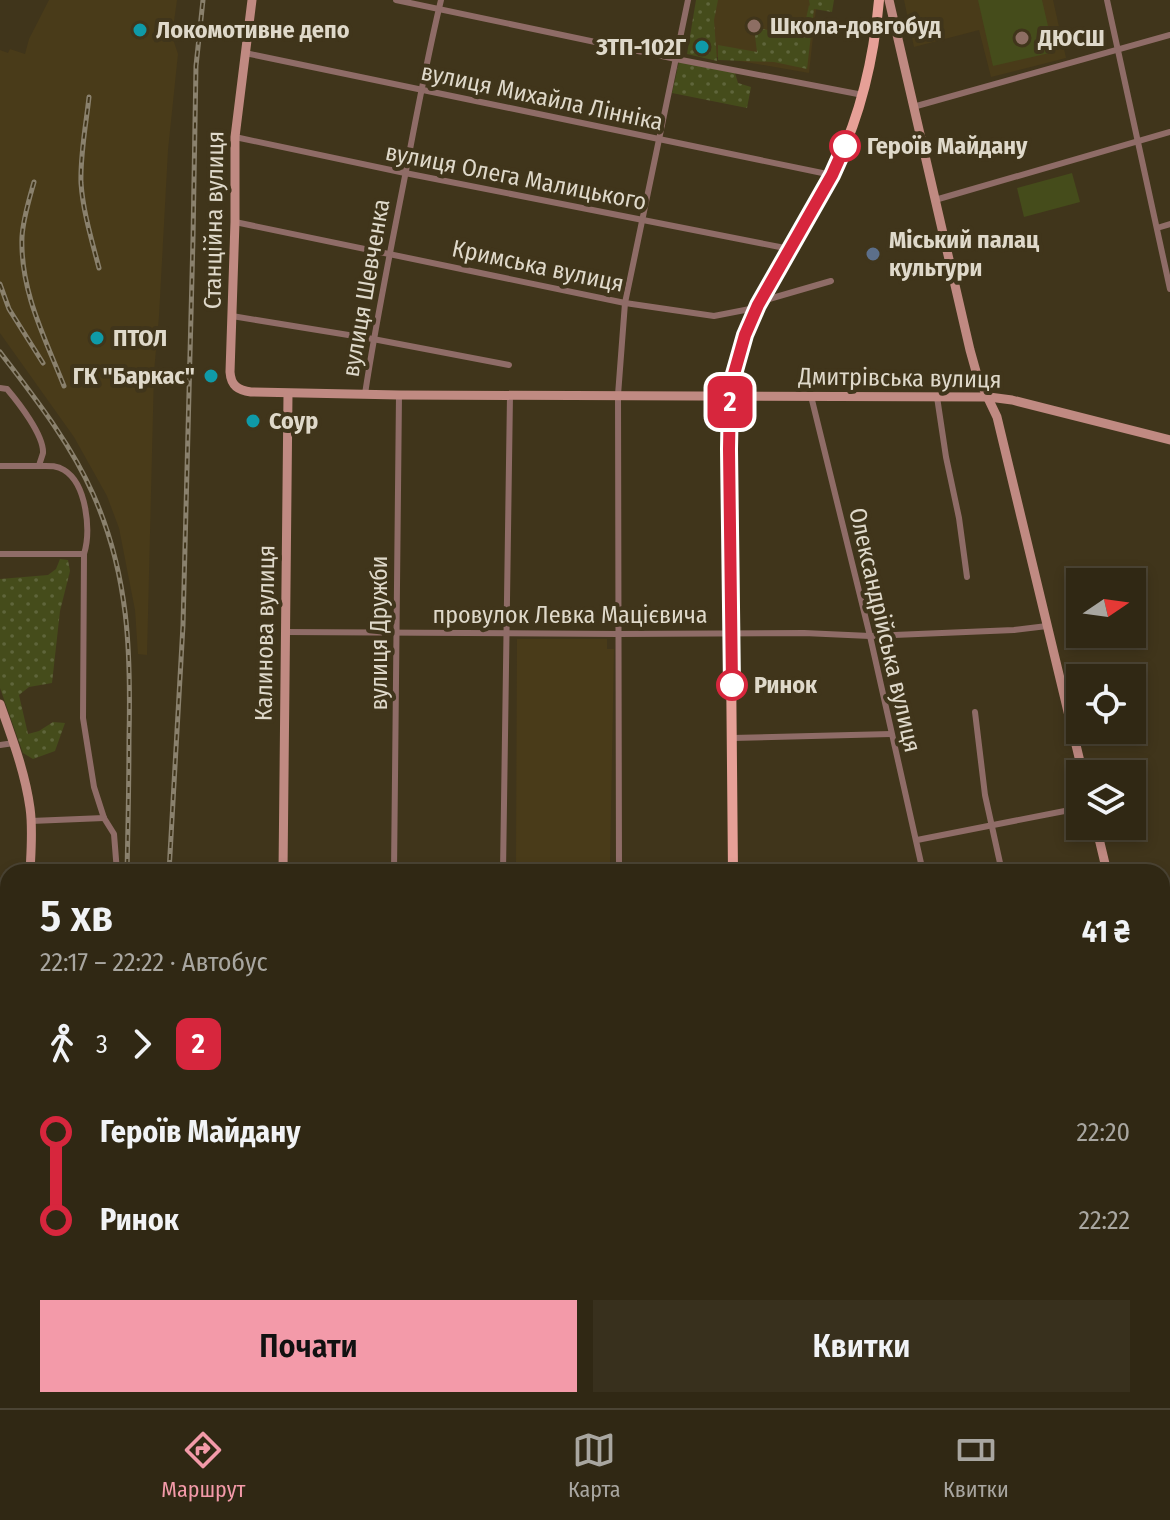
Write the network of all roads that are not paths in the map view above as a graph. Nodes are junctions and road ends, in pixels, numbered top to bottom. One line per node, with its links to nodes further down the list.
1 (252, 0): 13 (street, Станційна вулиця)
2 (396, 0): 8 (street)
3 (441, 0): 8 (street, вулиця Шевченка)
4 (688, 0): 14 (street)
5 (879, 0): 10 (main road)
6 (889, 0): 9 (street)
7 (1107, 0): 12 (street)
8 (438, 9): 14 (street); 15 (street, вулиця Шевченка)
9 (895, 30): 10 (street); 17 (street)
10 (875, 32): 16 (main road)
11 (1170, 35): 12 (street)
12 (1118, 48): 17 (street); 21 (street)
13 (245, 53): 15 (street, вулиця Михайла Лінніка); 19 (street, Станційна вулиця)
14 (676, 59): 16 (street); 20 (street)
15 (420, 90): 20 (street, вулиця Михайла Лінніка); 22 (street, вулиця Шевченка)
16 (863, 95): 23 (main road)
17 (913, 107): 24 (street)
18 (1170, 132): 21 (street)
19 (235, 137): 22 (street, вулиця Олега Малицького); 26 (street, Станційна вулиця)
20 (660, 139): 23 (street, вулиця Михайла Лінніка); 25 (street)
21 (1139, 141): 24 (street); 28 (street)
22 (405, 173): 25 (street, вулиця Олега Малицького); 30 (street, вулиця Шевченка)
23 (832, 175): 29 (main road)
24 (935, 200): 47 (street)
25 (641, 220): 29 (street, вулиця Олега Малицького); 33 (street)
26 (235, 222): 30 (street, Кримська вулиця); 35 (street, Станційна вулиця)
27 (1170, 224): 28 (street)
28 (1157, 228): 32 (street)
29 (790, 249): 34 (main road)
30 (389, 254): 33 (street, Кримська вулиця); 36 (street, вулиця Шевченка)
31 (831, 281): 34 (street, Кримська вулиця)
32 (1170, 289)
33 (625, 303): 34 (street, Кримська вулиця); 43 (street)
34 (758, 305): 45 (main road)
35 (232, 316): 36 (street); 39 (street, Станційна вулиця)
36 (373, 339): 37 (street); 40 (street, вулиця Шевченка)
37 (509, 365)
38 (3, 388): 50 (street)
39 (288, 394): 40 (street, Дмитрівська вулиця); 55 (street, Калинова вулиця)
40 (365, 394): 41 (street, Дмитрівська вулиця)
41 (399, 395): 42 (street, Дмитрівська вулиця); 58 (street, вулиця Дружби)
42 (510, 395): 43 (street, Дмитрівська вулиця); 56 (street)
43 (618, 395): 45 (street, Дмитрівська вулиця); 59 (street)
44 (811, 396): 45 (street, Дмитрівська вулиця); 46 (street, Дмитрівська вулиця); 60 (street, Олександрійська вулиця)
45 (730, 397): 57 (main road)
46 (937, 397): 47 (street, Дмитрівська вулиця); 53 (street)
47 (989, 397): 48 (street, Дмитрівська вулиця); 54 (street)
48 (1170, 440)
49 (0, 466): 50 (street)
50 (39, 466): 52 (street)
51 (0, 554): 52 (street)
52 (84, 554): 69 (street)
53 (967, 577)
54 (1047, 626): 60 (street, провулок Левка Мацієвича); 67 (street)
55 (285, 632): 58 (street, провулок Левка Мацієвича); 76 (street, Калинова вулиця)
56 (506, 633): 58 (street, провулок Левка Мацієвича); 59 (street, провулок Левка Мацієвича); 78 (street)
57 (731, 633): 59 (street, провулок Левка Мацієвича); 60 (street, провулок Левка Мацієвича); 64 (main road)
58 (397, 634): 77 (street, вулиця Дружби)
59 (618, 634): 79 (street)
60 (870, 636): 63 (street, Олександрійська вулиця)
61 (0, 704): 65 (street)
62 (975, 712): 71 (street)
63 (891, 734): 64 (street); 72 (street, Олександрійська вулиця)
64 (732, 738): 80 (main road)
65 (14, 743): 66 (street); 70 (street)
66 (0, 745)
67 (1080, 760)
68 (1066, 811): 71 (street)
69 (104, 818): 70 (street); 75 (street)
70 (31, 821): 74 (street)
71 (992, 825): 72 (street); 82 (street)
72 (917, 840): 81 (street, Олександрійська вулиця)
73 (1099, 840): 83 (street)
74 (30, 864)
75 (116, 864)
76 (283, 864)
77 (394, 864)
78 (503, 864)
79 (619, 864)
80 (733, 864)
81 (922, 864)
82 (1000, 864)
83 (1105, 864)

